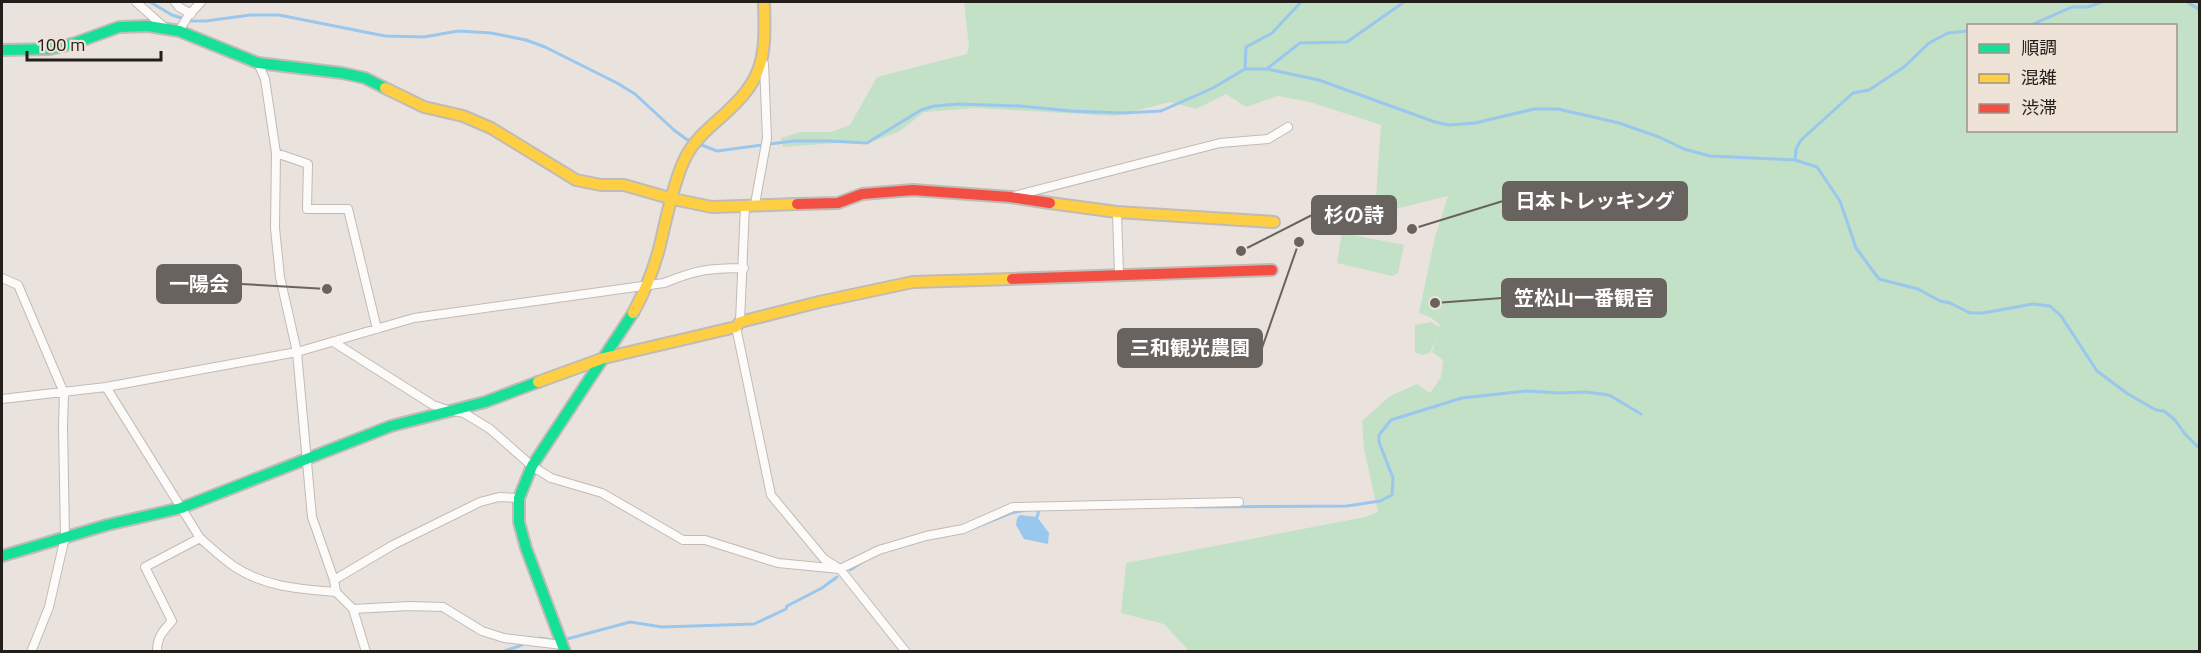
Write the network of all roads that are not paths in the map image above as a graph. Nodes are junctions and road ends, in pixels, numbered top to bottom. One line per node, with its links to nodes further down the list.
1 (136, 2): 6 (street)
2 (175, 2): 5 (street)
3 (201, 2): 5 (street)
4 (764, 2): 9 (street)
5 (189, 15): 7 (street)
6 (166, 28): 7 (street); 8 (street)
7 (181, 28): 10 (street)
8 (2, 50)
9 (764, 59): 14 (street); 15 (street)
10 (258, 63): 12 (street); 14 (street)
11 (1288, 127): 13 (street)
12 (276, 153): 24 (street); 26 (street)
13 (1010, 197): 15 (street); 16 (street)
14 (673, 199): 15 (street); 22 (street)
15 (750, 205): 18 (street)
16 (1117, 212): 17 (street); 20 (street)
17 (1274, 222)
18 (744, 268): 22 (street); 23 (street)
19 (1272, 270): 20 (street)
20 (1119, 274): 23 (street)
21 (2, 278): 29 (street)
22 (647, 285): 24 (street); 27 (street)
23 (738, 325): 27 (street); 40 (street)
24 (377, 329): 25 (street)
25 (335, 343): 26 (street); 31 (street)
26 (297, 352): 28 (street); 32 (street)
27 (604, 358): 31 (street); 33 (street)
28 (106, 387): 29 (street); 36 (street)
29 (64, 393): 30 (street); 37 (street)
30 (2, 399)
31 (448, 410): 32 (street); 33 (street)
32 (306, 460): 36 (street); 41 (street)
33 (532, 466): 34 (street); 40 (street)
34 (519, 498): 41 (street); 44 (street)
35 (1239, 502): 40 (street)
36 (181, 508): 37 (street); 38 (street)
37 (65, 537): 39 (street); 45 (street)
38 (200, 538): 42 (street); 46 (street)
39 (2, 556)
40 (840, 569): 48 (street)
41 (334, 580): 42 (street)
42 (336, 592): 43 (street)
43 (353, 609): 44 (street); 47 (street)
44 (563, 648)
45 (32, 651)
46 (157, 651)
47 (366, 651)
48 (906, 651)

